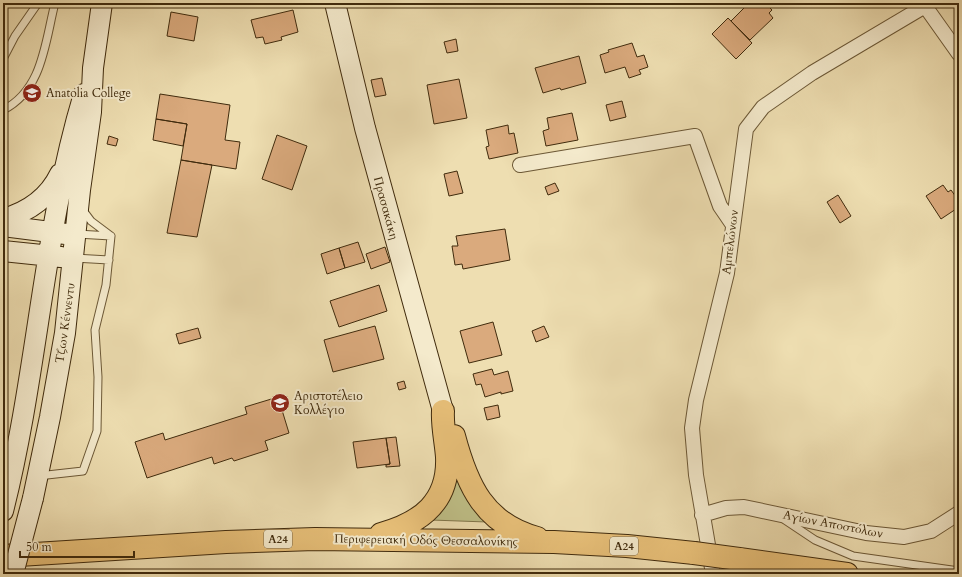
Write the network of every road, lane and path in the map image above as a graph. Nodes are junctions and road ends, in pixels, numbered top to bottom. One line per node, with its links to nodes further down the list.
1 (38, 3): 7 (lane)
2 (55, 3): 9 (lane)
3 (102, 3): 8 (main road, Τζων Κέννεντυ)
4 (335, 3): 23 (main road, Πρασακάκη)
5 (928, 4): 6 (street); 14 (street, Αμπελώνων)
6 (959, 54)
7 (3, 59)
8 (93, 68): 10 (main road, Τζων Κέννεντυ); 12 (main road, Τζων Κέννεντυ)
9 (3, 110)
10 (66, 158): 13 (main road); 16 (main road, Τζων Κέννεντυ)
11 (520, 165): 14 (street)
12 (79, 205): 17 (main road, Τζων Κέννεντυ); 18 (lane)
13 (3, 219)
14 (732, 224): 28 (street, Αμπελώνων)
15 (3, 226): 16 (main road)
16 (52, 233): 17 (main road); 20 (main road, Τζων Κέννεντυ)
17 (76, 234): 18 (lane); 21 (main road, Τζων Κέννεντυ)
18 (111, 236): 22 (lane)
19 (3, 252): 20 (main road)
20 (48, 255): 21 (main road); 25 (main road, Τζων Κέννεντυ)
21 (74, 258): 22 (lane); 24 (main road, Τζων Κέννεντυ)
22 (109, 260): 24 (lane)
23 (443, 410): 29 (highway); 30 (highway)
24 (38, 476): 33 (main road, Τζων Κέννεντυ, bridge)
25 (4, 506)
26 (775, 513): 27 (street, Αγίων Αποστόλων); 28 (street, Αγίων Αποστόλων); 32 (lane)
27 (959, 513)
28 (702, 515): 34 (street, Αμπελώνων)
29 (353, 539): 30 (highway, Περιφερειακή Οδός Θεσσαλονίκης / Α24); 31 (highway, Περιφερειακή Οδός Θεσσαλονίκης / Α24)
30 (554, 542): 35 (highway, Περιφερειακή Οδός Θεσσαλονίκης / Α24, bridge)
31 (3, 556)
32 (959, 571)
33 (13, 574)
34 (713, 574)
35 (847, 574)

